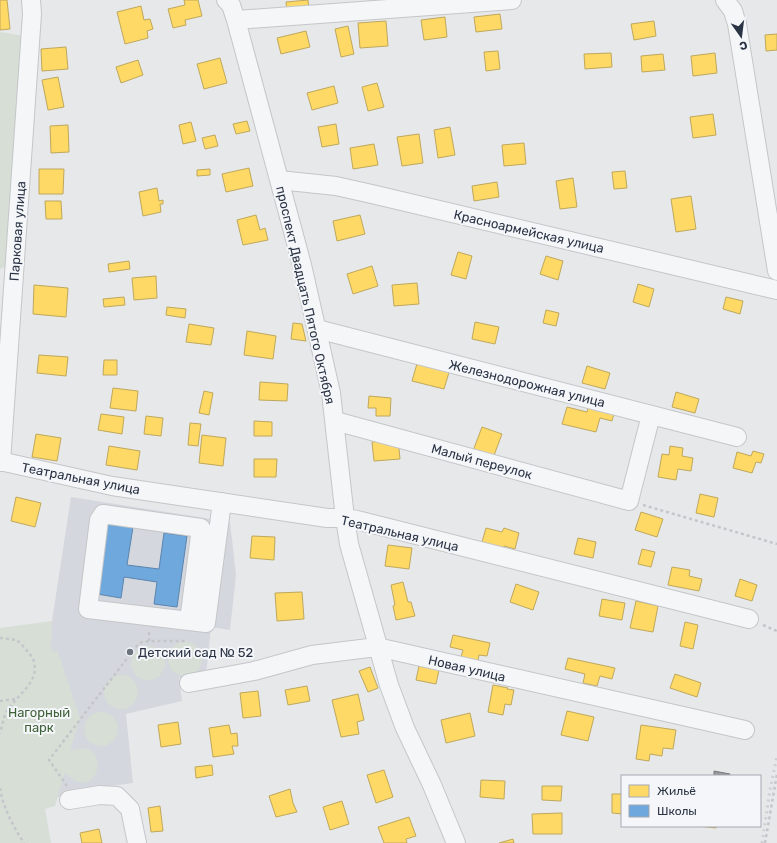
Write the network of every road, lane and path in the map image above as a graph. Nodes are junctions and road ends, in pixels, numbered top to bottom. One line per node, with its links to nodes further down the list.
1 (31, 0): 12 (street, Парковая улица)
2 (512, 0): 4 (street)
3 (725, 0): 6 (street)
4 (233, 6): 5 (street, проспект Двадцать Пятого Октября)
5 (279, 180): 7 (street, Красноармейская улица); 8 (street, проспект Двадцать Пятого Октября)
6 (777, 271)
7 (777, 290)
8 (317, 330): 9 (street, Железнодорожная улица); 10 (street, проспект Двадцать Пятого Октября)
9 (651, 415): 11 (street, Железнодорожная улица); 13 (street)
10 (334, 421): 13 (street, Малый переулок); 15 (street, проспект Двадцать Пятого Октября)
11 (737, 437)
12 (0, 461): 14 (street, Театральная улица)
13 (629, 501): 16 (path)
14 (222, 502): 15 (street, Театральная улица); 18 (street)
15 (345, 518): 17 (street, Театральная улица); 21 (street, проспект Двадцать Пятого Октября)
16 (777, 544)
17 (749, 619)
18 (189, 621): 18 (street)
19 (0, 638): 23 (path)
20 (186, 641): 29 (path)
21 (377, 647): 22 (street, Новая улица); 25 (street, Новая улица); 32 (street, проспект Двадцать Пятого Октября)
22 (189, 683)
23 (16, 699): 24 (path); 26 (path)
24 (0, 701)
25 (745, 730)
26 (0, 733)
27 (777, 774): 33 (path)
28 (0, 788): 30 (path)
29 (70, 795): 31 (street)
30 (24, 843)
31 (137, 843)
32 (456, 843)
33 (765, 843)

